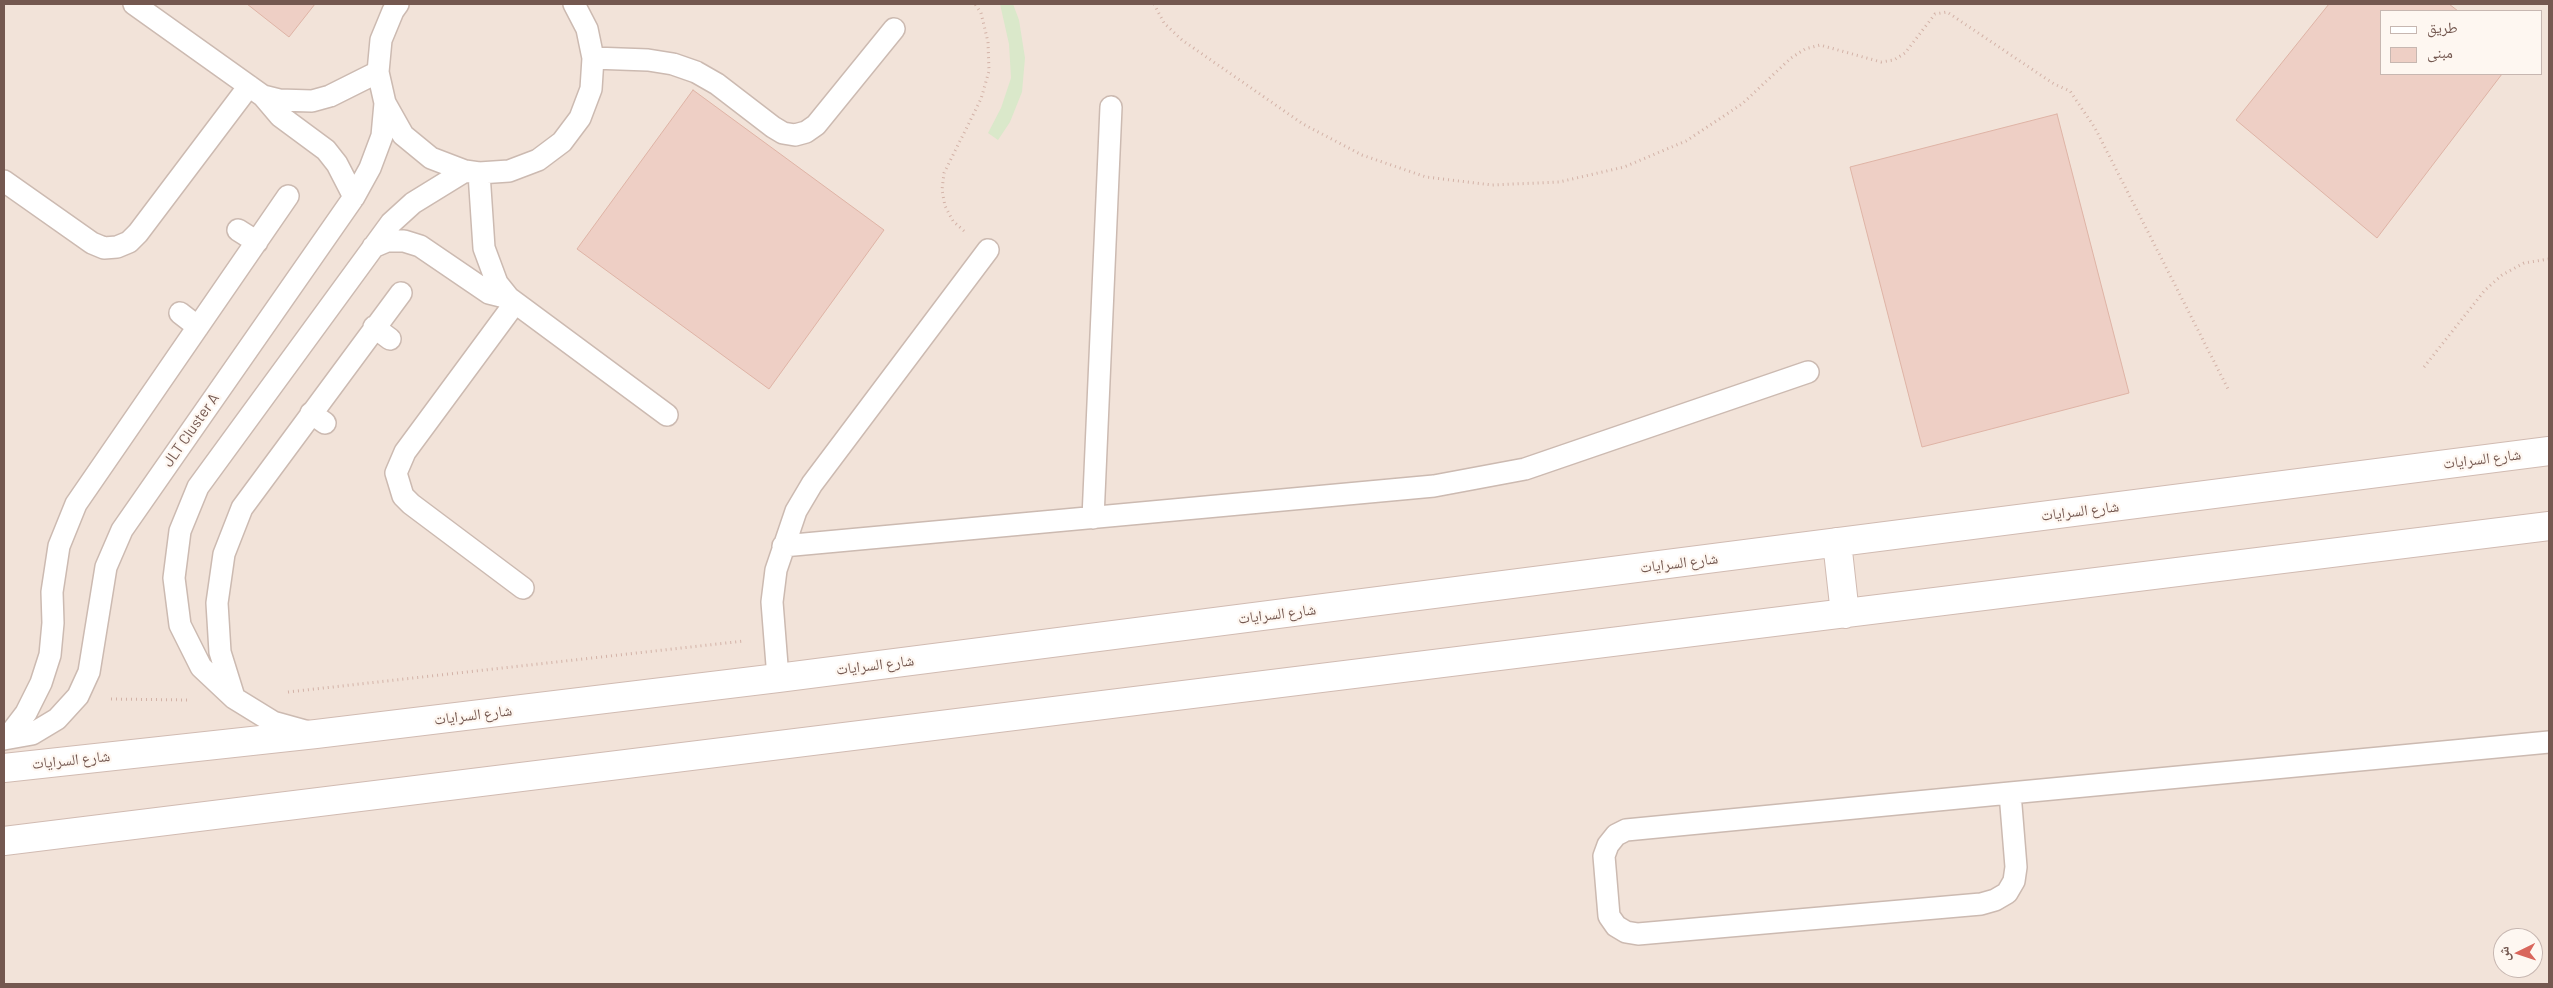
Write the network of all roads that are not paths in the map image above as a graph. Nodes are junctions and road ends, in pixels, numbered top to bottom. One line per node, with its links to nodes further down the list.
1 (134, 4): 7 (lane)
2 (398, 4): 6 (lane, JLT Cluster A)
3 (574, 4): 5 (lane, JLT Cluster A)
4 (894, 29): 5 (lane)
5 (593, 58): 10 (lane, JLT Cluster A)
6 (378, 72): 7 (lane); 8 (lane, JLT Cluster A)
7 (256, 91): 11 (lane); 13 (lane)
8 (385, 103): 10 (lane, JLT Cluster A); 13 (lane, JLT Cluster A)
9 (1111, 107): 25 (lane)
10 (472, 172): 16 (lane, JLT Cluster A); 19 (lane)
11 (4, 181)
12 (288, 196): 15 (lane)
13 (354, 197): 34 (lane, JLT Cluster A)
14 (238, 230): 15 (lane)
15 (257, 242): 21 (lane)
16 (373, 247): 19 (lane); 32 (lane, JLT Cluster A)
17 (988, 250): 28 (lane)
18 (400, 293): 32 (lane)
19 (512, 301): 23 (lane); 29 (lane)
20 (180, 313): 21 (lane)
21 (198, 327): 34 (lane)
22 (1808, 372): 25 (lane)
23 (667, 415)
24 (2549, 451): 27 (main road, شارع السرايات)
25 (1093, 518): 28 (lane)
26 (2549, 526): 30 (main road)
27 (1836, 542): 30 (main road); 31 (main road, شارع السرايات)
28 (783, 546): 31 (lane)
29 (523, 588)
30 (1845, 614): 38 (main road)
31 (778, 678): 33 (main road, شارع السرايات)
32 (234, 698): 33 (lane, JLT Cluster A)
33 (316, 734): 36 (main road, شارع السرايات)
34 (6, 739)
35 (2549, 742): 37 (lane)
36 (4, 768)
37 (2010, 793): 37 (lane)
38 (4, 841)

